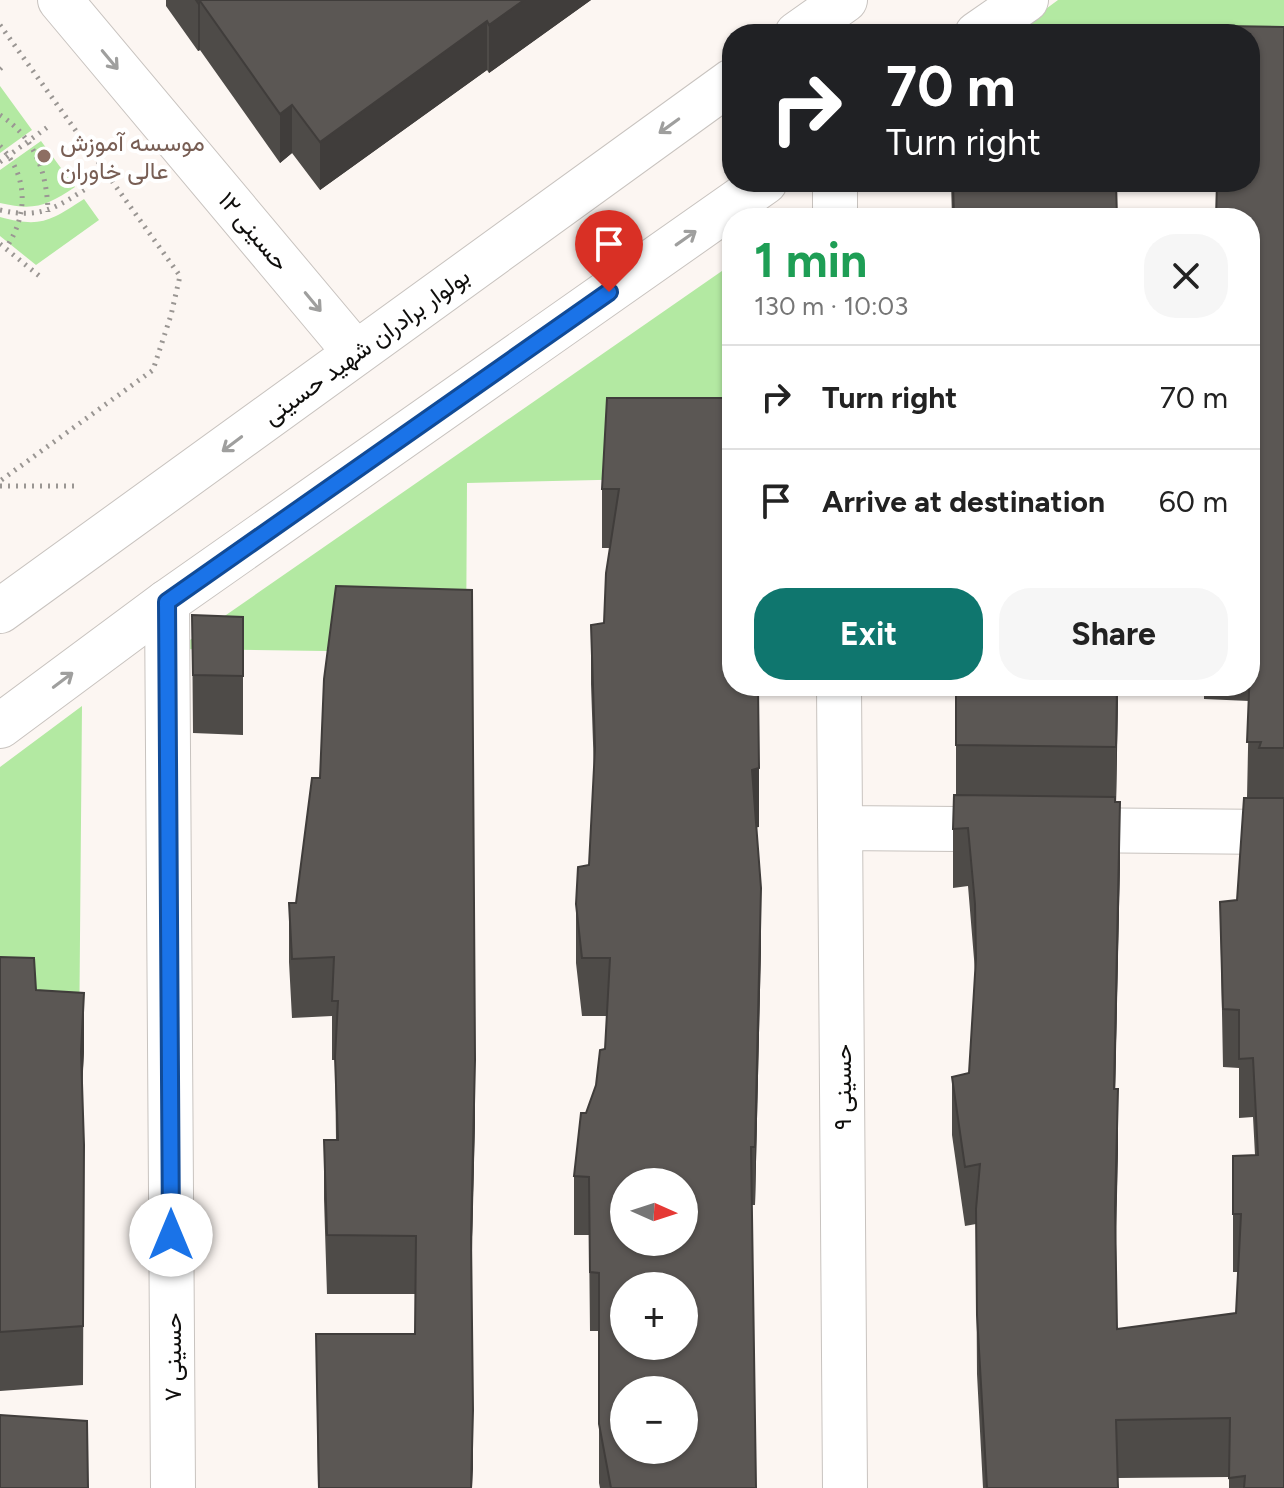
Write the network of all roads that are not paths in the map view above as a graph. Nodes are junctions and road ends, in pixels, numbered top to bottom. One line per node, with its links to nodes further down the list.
1 (60, 0): 10 (street, حسینی ۱۲, one-way to 10)
2 (845, 0): 4 (street)
3 (1026, 0): 5 (street)
4 (811, 24)
5 (991, 24)
6 (722, 88): 10 (street, بولوار برادران شهید حسینی, one-way to 10)
7 (751, 192): 8 (street, one-way to 7)
8 (728, 208)
9 (722, 212): 11 (street, one-way to 9)
10 (355, 352): 12 (street, بولوار برادران شهید حسینی, one-way to 12)
11 (167, 602): 14 (street, one-way to 11); 17 (street, حسینی ۷)
12 (0, 611)
13 (839, 696): 15 (street, حسینی ۹)
14 (0, 726)
15 (840, 828): 16 (street); 18 (street, حسینی ۹)
16 (1284, 832)
17 (173, 1488)
18 (845, 1488)

